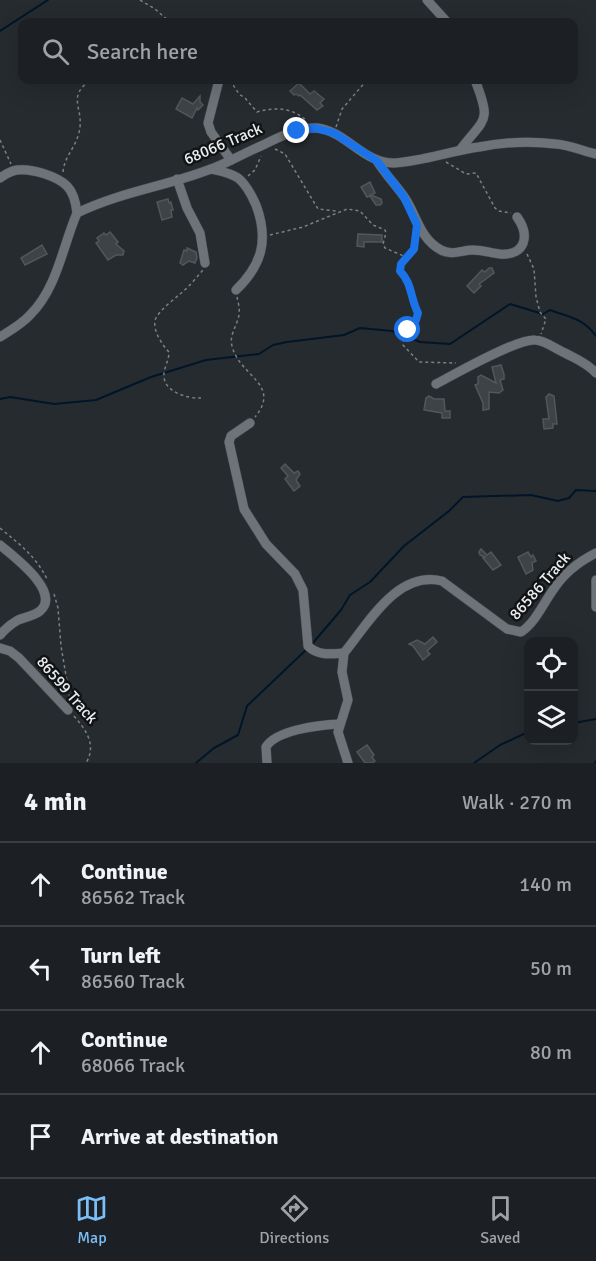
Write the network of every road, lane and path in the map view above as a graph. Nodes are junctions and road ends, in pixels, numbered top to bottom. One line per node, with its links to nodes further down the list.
1 (140, 0): 3 (path)
2 (428, 0): 4 (street)
3 (165, 18)
4 (444, 18)
5 (86, 84): 22 (path)
6 (218, 84): 18 (street)
7 (233, 84): 10 (path)
8 (364, 84): 11 (path)
9 (476, 84): 14 (street)
10 (315, 128): 11 (street, 68066 Track); 18 (street, 68066 Track)
11 (334, 133): 19 (street, 68066 Track)
12 (0, 140): 21 (path)
13 (273, 148): 26 (path)
14 (460, 150): 16 (street); 17 (street)
15 (263, 153): 24 (path)
16 (596, 154)
17 (437, 157): 19 (street); 28 (path)
18 (231, 159): 20 (street, 68066 Track)
19 (377, 161): 29 (street)
20 (211, 169): 24 (street); 25 (street, 68066 Track)
21 (13, 171): 23 (street); 27 (street)
22 (63, 174)
23 (0, 178)
24 (239, 179): 30 (street)
25 (177, 180): 27 (street, 68066 Track); 33 (street)
26 (339, 212): 30 (path); 32 (path)
27 (77, 213): 35 (street)
28 (517, 217): 31 (street)
29 (417, 225): 31 (street); 32 (path)
30 (263, 237): 34 (street)
31 (524, 245): 36 (path)
32 (406, 257): 37 (path)
33 (205, 263): 40 (path)
34 (236, 290): 41 (path)
35 (0, 337)
36 (539, 340): 38 (street); 39 (street)
37 (457, 363)
38 (596, 373)
39 (436, 384)
40 (201, 398)
41 (250, 423): 48 (street)
42 (0, 545): 46 (street)
43 (596, 553): 48 (street, 86586 Track)
44 (596, 580): 45 (street)
45 (596, 607)
46 (0, 635)
47 (0, 648): 49 (street, 86599 Track)
48 (344, 653): 50 (street)
49 (68, 710): 51 (path, 86599 Track)
50 (339, 723): 52 (street); 53 (street)
51 (86, 763)
52 (267, 763)
53 (348, 763)

